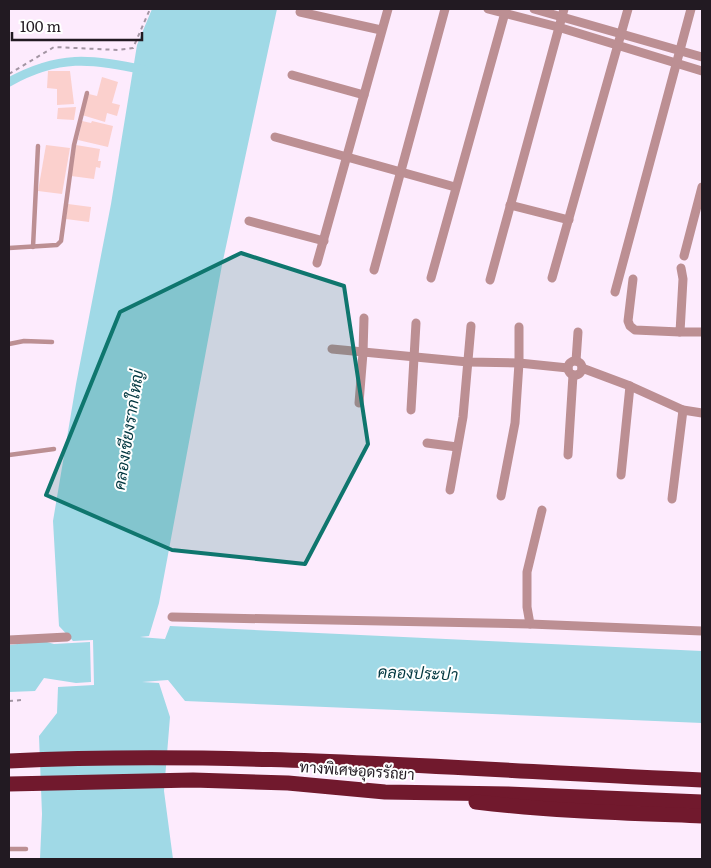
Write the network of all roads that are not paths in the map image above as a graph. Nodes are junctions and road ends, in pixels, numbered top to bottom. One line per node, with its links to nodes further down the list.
1 (388, 9): 11 (street)
2 (446, 9): 24 (street)
3 (488, 9): 7 (street)
4 (534, 9): 9 (street)
5 (628, 9): 12 (street)
6 (692, 9): 14 (street)
7 (506, 11): 10 (street); 25 (street)
8 (300, 12): 11 (street)
9 (563, 12): 10 (street); 12 (street)
10 (558, 27): 13 (street); 27 (street)
11 (381, 30): 20 (street)
12 (620, 33): 13 (street); 14 (street)
13 (617, 45): 16 (street); 28 (street)
14 (679, 51): 15 (street); 16 (street)
15 (702, 58)
16 (676, 63): 17 (street); 41 (street)
17 (702, 70)
18 (292, 75): 20 (street)
19 (87, 93): 31 (lane)
20 (364, 95): 23 (street)
21 (275, 137): 23 (street)
22 (38, 146): 31 (lane)
23 (347, 157): 24 (street); 30 (street)
24 (401, 172): 25 (street); 36 (street)
25 (455, 187): 37 (street)
26 (702, 187): 33 (street)
27 (510, 205): 28 (street); 40 (street)
28 (569, 220): 38 (street)
29 (249, 221): 30 (street)
30 (324, 241): 34 (street)
31 (34, 247): 32 (lane)
32 (9, 248)
33 (684, 256)
34 (317, 263)
35 (682, 268): 47 (street)
36 (374, 270)
37 (431, 278)
38 (552, 278)
39 (633, 279): 47 (street)
40 (490, 280)
41 (615, 292)
42 (364, 318): 52 (street)
43 (416, 323): 53 (street)
44 (471, 326): 54 (street)
45 (519, 327): 55 (street)
46 (578, 332): 56 (street)
47 (680, 332): 48 (street)
48 (702, 332)
49 (52, 342): 50 (lane)
50 (9, 344)
51 (332, 349): 52 (street)
52 (363, 353): 53 (street); 59 (street)
53 (414, 357): 54 (street); 60 (street)
54 (468, 362): 55 (street); 64 (street)
55 (519, 362): 57 (street); 70 (street)
56 (579, 365): 57 (street); 58 (street)
57 (570, 372): 67 (street)
58 (630, 386): 61 (street); 68 (street)
59 (359, 403)
60 (411, 410)
61 (683, 410): 62 (street); 71 (street)
62 (702, 413)
63 (428, 443): 64 (street)
64 (458, 447): 69 (street)
65 (54, 450): 66 (lane)
66 (9, 455)
67 (568, 455)
68 (621, 475)
69 (450, 490)
70 (501, 496)
71 (672, 499)
72 (542, 510): 74 (street)
73 (172, 617): 74 (street)
74 (530, 624): 75 (street)
75 (702, 631)
76 (67, 637): 77 (street)
77 (9, 640)
78 (9, 761): 79 (highway, ทางพิเศษอุดรรัถยา)
79 (702, 780)
80 (9, 784): 81 (highway, ทางพิเศษอุดรรัถยา)
81 (385, 792): 82 (highway, ทางพิเศษอุดรรัถยา); 83 (highway)
82 (702, 802)
83 (702, 816)
84 (9, 849): 85 (lane)
85 (26, 849)

